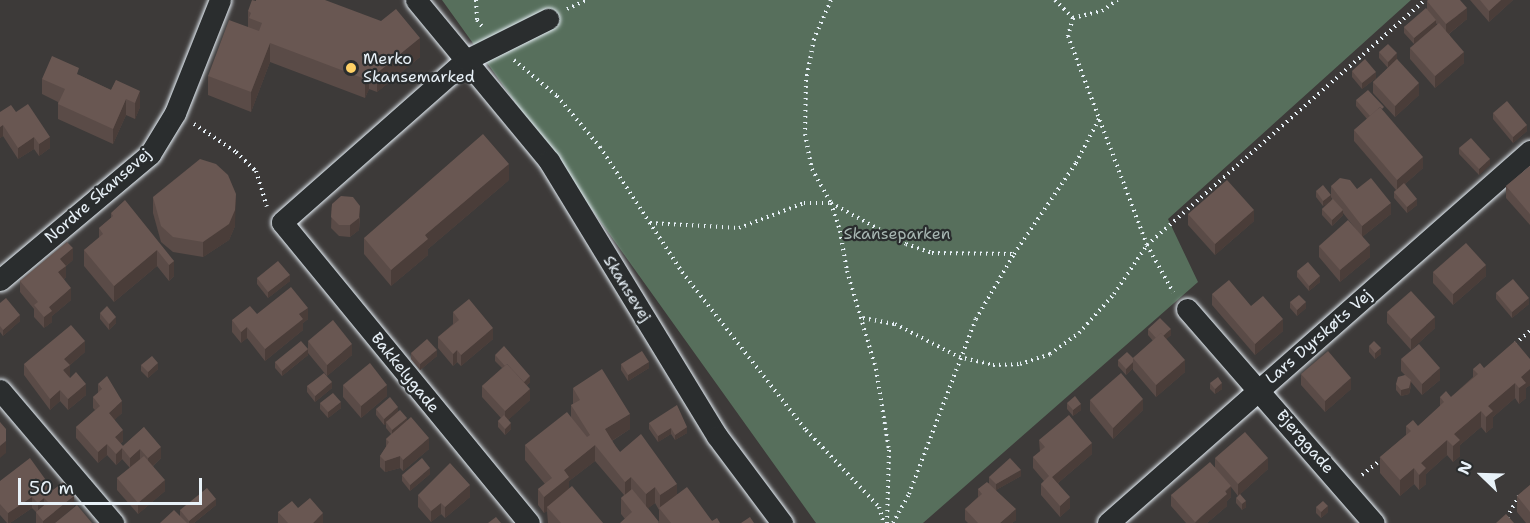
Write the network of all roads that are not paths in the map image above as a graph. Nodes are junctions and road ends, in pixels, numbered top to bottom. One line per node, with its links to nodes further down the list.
1 (220, 0): 6 (street, Nordre Skansevej)
2 (416, 0): 4 (street, Skansevej)
3 (548, 19): 4 (street)
4 (466, 60): 11 (street, Bakkelygade); 12 (street, Skansevej)
5 (1530, 151): 9 (street, Lars Dyrskøts Vej)
6 (0, 280)
7 (1187, 309): 9 (street, Bjerggade)
8 (0, 390): 10 (street)
9 (1259, 390): 13 (street, Lars Dyrskøts Vej); 14 (street, Bjerggade)
10 (113, 523)
11 (529, 523)
12 (782, 523)
13 (1108, 523)
14 (1374, 523)

